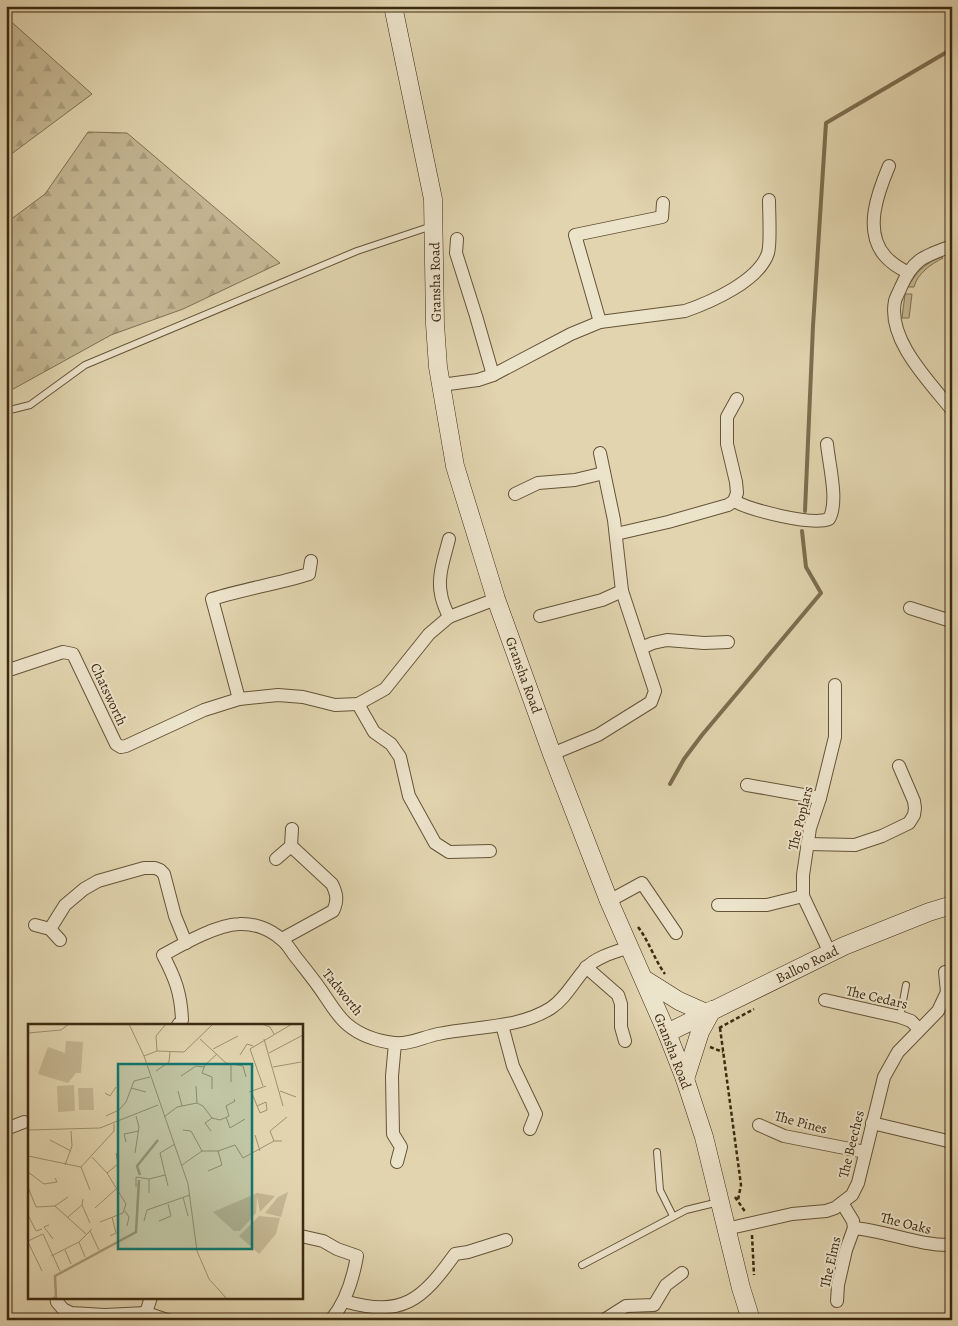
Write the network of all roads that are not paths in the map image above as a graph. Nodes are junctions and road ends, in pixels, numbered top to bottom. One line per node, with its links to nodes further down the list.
1 (393, 6): 5 (street, Gransha Road)
2 (889, 166): 8 (street)
3 (769, 200): 9 (street)
4 (663, 203): 9 (street)
5 (434, 225): 11 (street, Gransha Road); 14 (lane)
6 (456, 239): 10 (street)
7 (952, 246): 8 (street)
8 (907, 272): 13 (street)
9 (600, 322): 10 (street)
10 (493, 375): 11 (street)
11 (441, 385): 24 (street, Gransha Road)
12 (737, 399): 19 (street)
13 (952, 410)
14 (6, 411)
15 (827, 444): 19 (street)
16 (600, 453): 17 (street)
17 (604, 473): 18 (street); 20 (street)
18 (515, 494)
19 (734, 501): 20 (street)
20 (616, 534): 23 (street)
21 (449, 539): 27 (street)
22 (310, 561): 33 (street)
23 (622, 591): 26 (street); 30 (street)
24 (496, 599): 27 (street, Chatsworth); 35 (street, Gransha Road)
25 (910, 608): 28 (street)
26 (540, 616)
27 (449, 617): 34 (street, Chatsworth)
28 (951, 624)
29 (728, 642): 30 (street)
30 (641, 648): 35 (street)
31 (6, 671): 33 (street, Chatsworth)
32 (835, 684): 38 (street, The Poplars)
33 (239, 698): 34 (street, Chatsworth)
34 (358, 704): 42 (street)
35 (552, 754): 45 (street, Gransha Road)
36 (899, 766): 40 (street)
37 (747, 785): 38 (street)
38 (820, 798): 40 (street, The Poplars)
39 (292, 828): 41 (street)
40 (807, 844): 44 (street, The Poplars)
41 (291, 846): 43 (street); 51 (street)
42 (490, 851)
43 (276, 859)
44 (803, 896): 46 (street); 55 (street, The Poplars)
45 (609, 901): 50 (street); 54 (street, Gransha Road)
46 (718, 905)
47 (952, 905): 55 (street, Balloo Road)
48 (35, 925): 49 (street)
49 (50, 929): 52 (street); 53 (street)
50 (676, 933)
51 (282, 939): 53 (street, Tadworth); 69 (street, Tadworth)
52 (60, 940)
53 (186, 942): 64 (street, Tadworth)
54 (630, 947): 56 (street, Tadworth); 58 (street, Gransha Road)
55 (830, 953): 62 (street, Balloo Road)
56 (586, 967): 65 (street, Tadworth); 68 (street)
57 (945, 972): 60 (street, The Beeches)
58 (644, 980): 62 (street); 67 (street, Gransha Road)
59 (906, 985): 63 (lane)
60 (950, 991): 66 (street, The Beeches)
61 (826, 1000): 63 (street, The Cedars)
62 (709, 1012): 67 (street, Balloo Road); 70 (street)
63 (900, 1017): 66 (street, The Cedars)
64 (179, 1024)
65 (502, 1025): 69 (street, Tadworth); 75 (street)
66 (920, 1029): 72 (street, The Beeches)
67 (667, 1032): 70 (street, Gransha Road)
68 (625, 1041)
69 (395, 1044): 79 (street)
70 (685, 1079): 80 (street, Gransha Road)
71 (24, 1122): 74 (street)
72 (872, 1122): 76 (street); 78 (street, The Beeches)
73 (759, 1125): 78 (street, The Pines)
74 (6, 1129)
75 (530, 1129)
76 (952, 1142)
77 (658, 1152): 82 (lane)
78 (865, 1152): 81 (street, The Beeches)
79 (397, 1162)
80 (730, 1199): 82 (lane); 84 (street, Gransha Road)
81 (842, 1203): 83 (street, The Elms); 84 (street)
82 (673, 1216): 88 (lane)
83 (854, 1228): 87 (street, The Oaks); 93 (street, The Elms)
84 (726, 1229): 99 (street, Gransha Road)
85 (302, 1236): 92 (street)
86 (506, 1240): 92 (street)
87 (952, 1245)
88 (582, 1265)
89 (682, 1274): 98 (street)
90 (56, 1298): 95 (street)
91 (151, 1298): 94 (street)
92 (344, 1301): 97 (street)
93 (837, 1301)
94 (146, 1313): 95 (street); 96 (street)
95 (105, 1317)
96 (167, 1320)
97 (331, 1320)
98 (604, 1320)
99 (751, 1320)

